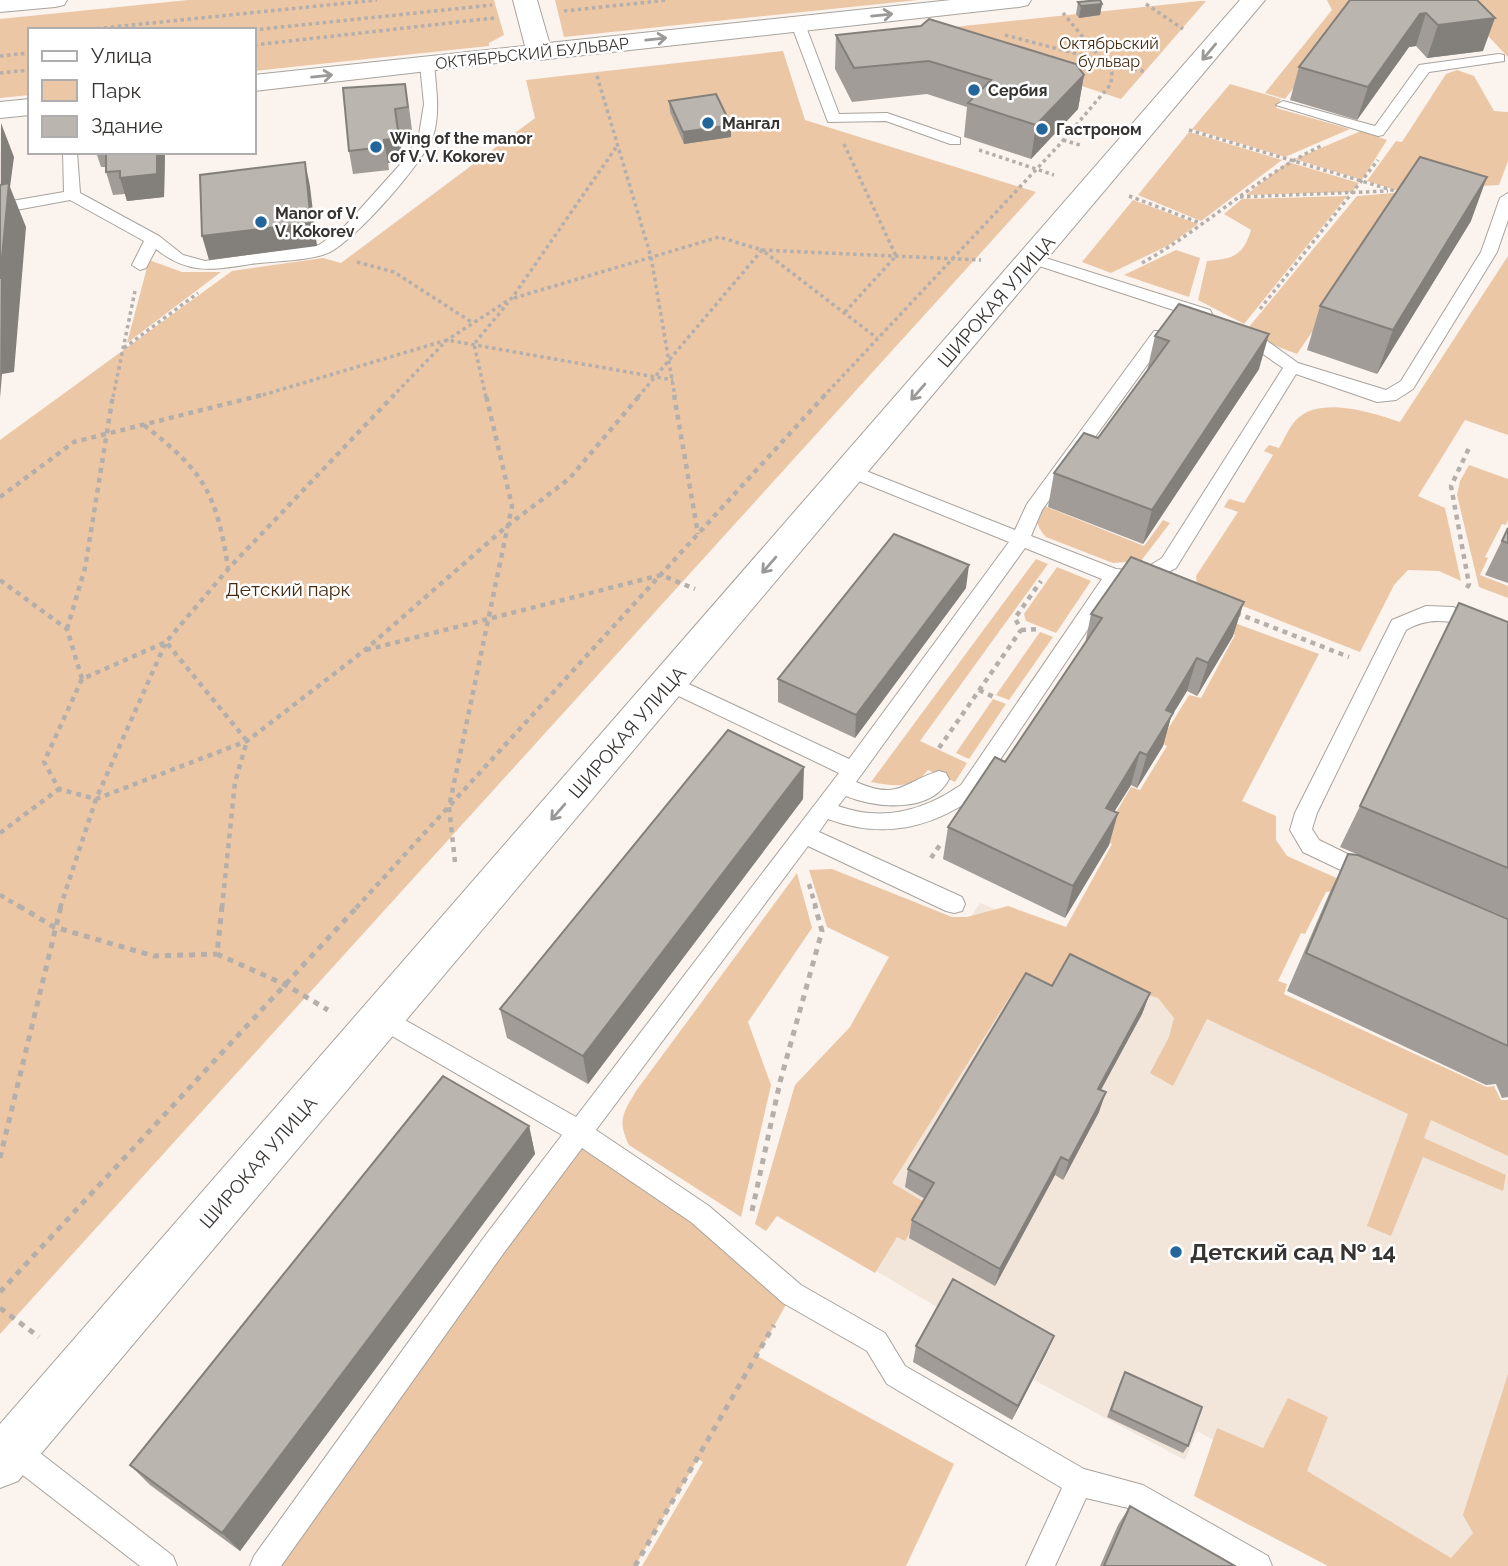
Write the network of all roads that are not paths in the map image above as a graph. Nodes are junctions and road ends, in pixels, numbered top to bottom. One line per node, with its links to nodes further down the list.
1 (55, 0): 5 (street)
2 (1019, 0): 6 (street, ОКТЯБРЬСКИЙ БУЛЬВАР, one-way to 2)
3 (1253, 0): 22 (street, ШИРОКАЯ УЛИЦА, one-way to 22)
4 (514, 2): 8 (street)
5 (0, 5)
6 (797, 24): 8 (street, ОКТЯБРЬСКИЙ БУЛЬВАР, one-way to 6); 16 (lane)
7 (1486, 44): 9 (lane)
8 (540, 52): 10 (street, ОКТЯБРЬСКИЙ БУЛЬВАР)
9 (1499, 58): 11 (lane); 13 (lane)
10 (427, 64): 12 (street, ОКТЯБРЬСКИЙ БУЛЬВАР, one-way to 10); 21 (lane)
11 (1508, 72)
12 (256, 83)
13 (1283, 105)
14 (28, 107): 15 (street)
15 (0, 110)
16 (955, 141)
17 (70, 154): 18 (lane)
18 (72, 195): 20 (lane); 21 (lane)
19 (1508, 198): 25 (lane)
20 (0, 208)
21 (153, 239): 23 (lane)
22 (1033, 259): 25 (lane); 26 (street, ШИРОКАЯ УЛИЦА, one-way to 26)
23 (140, 265)
24 (1160, 335): 27 (lane)
25 (1292, 367): 28 (lane)
26 (850, 471): 27 (lane); 30 (street, ШИРОКАЯ УЛИЦА, one-way to 30)
27 (1021, 539): 28 (lane); 31 (lane)
28 (1114, 576): 33 (lane)
29 (1508, 635): 35 (lane)
30 (669, 683): 31 (lane); 37 (street, ШИРОКАЯ УЛИЦА, one-way to 37)
31 (847, 778): 32 (lane); 33 (lane)
32 (939, 779)
33 (824, 809): 34 (lane)
34 (800, 841): 36 (lane); 38 (lane)
35 (1382, 880)
36 (954, 904)
37 (381, 1018): 38 (lane); 39 (street, ШИРОКАЯ УЛИЦА)
38 (579, 1132): 40 (lane); 42 (lane)
39 (6, 1456): 41 (lane)
40 (1079, 1482): 43 (lane); 44 (lane)
41 (163, 1566)
42 (264, 1566)
43 (1040, 1566)
44 (1258, 1566)

